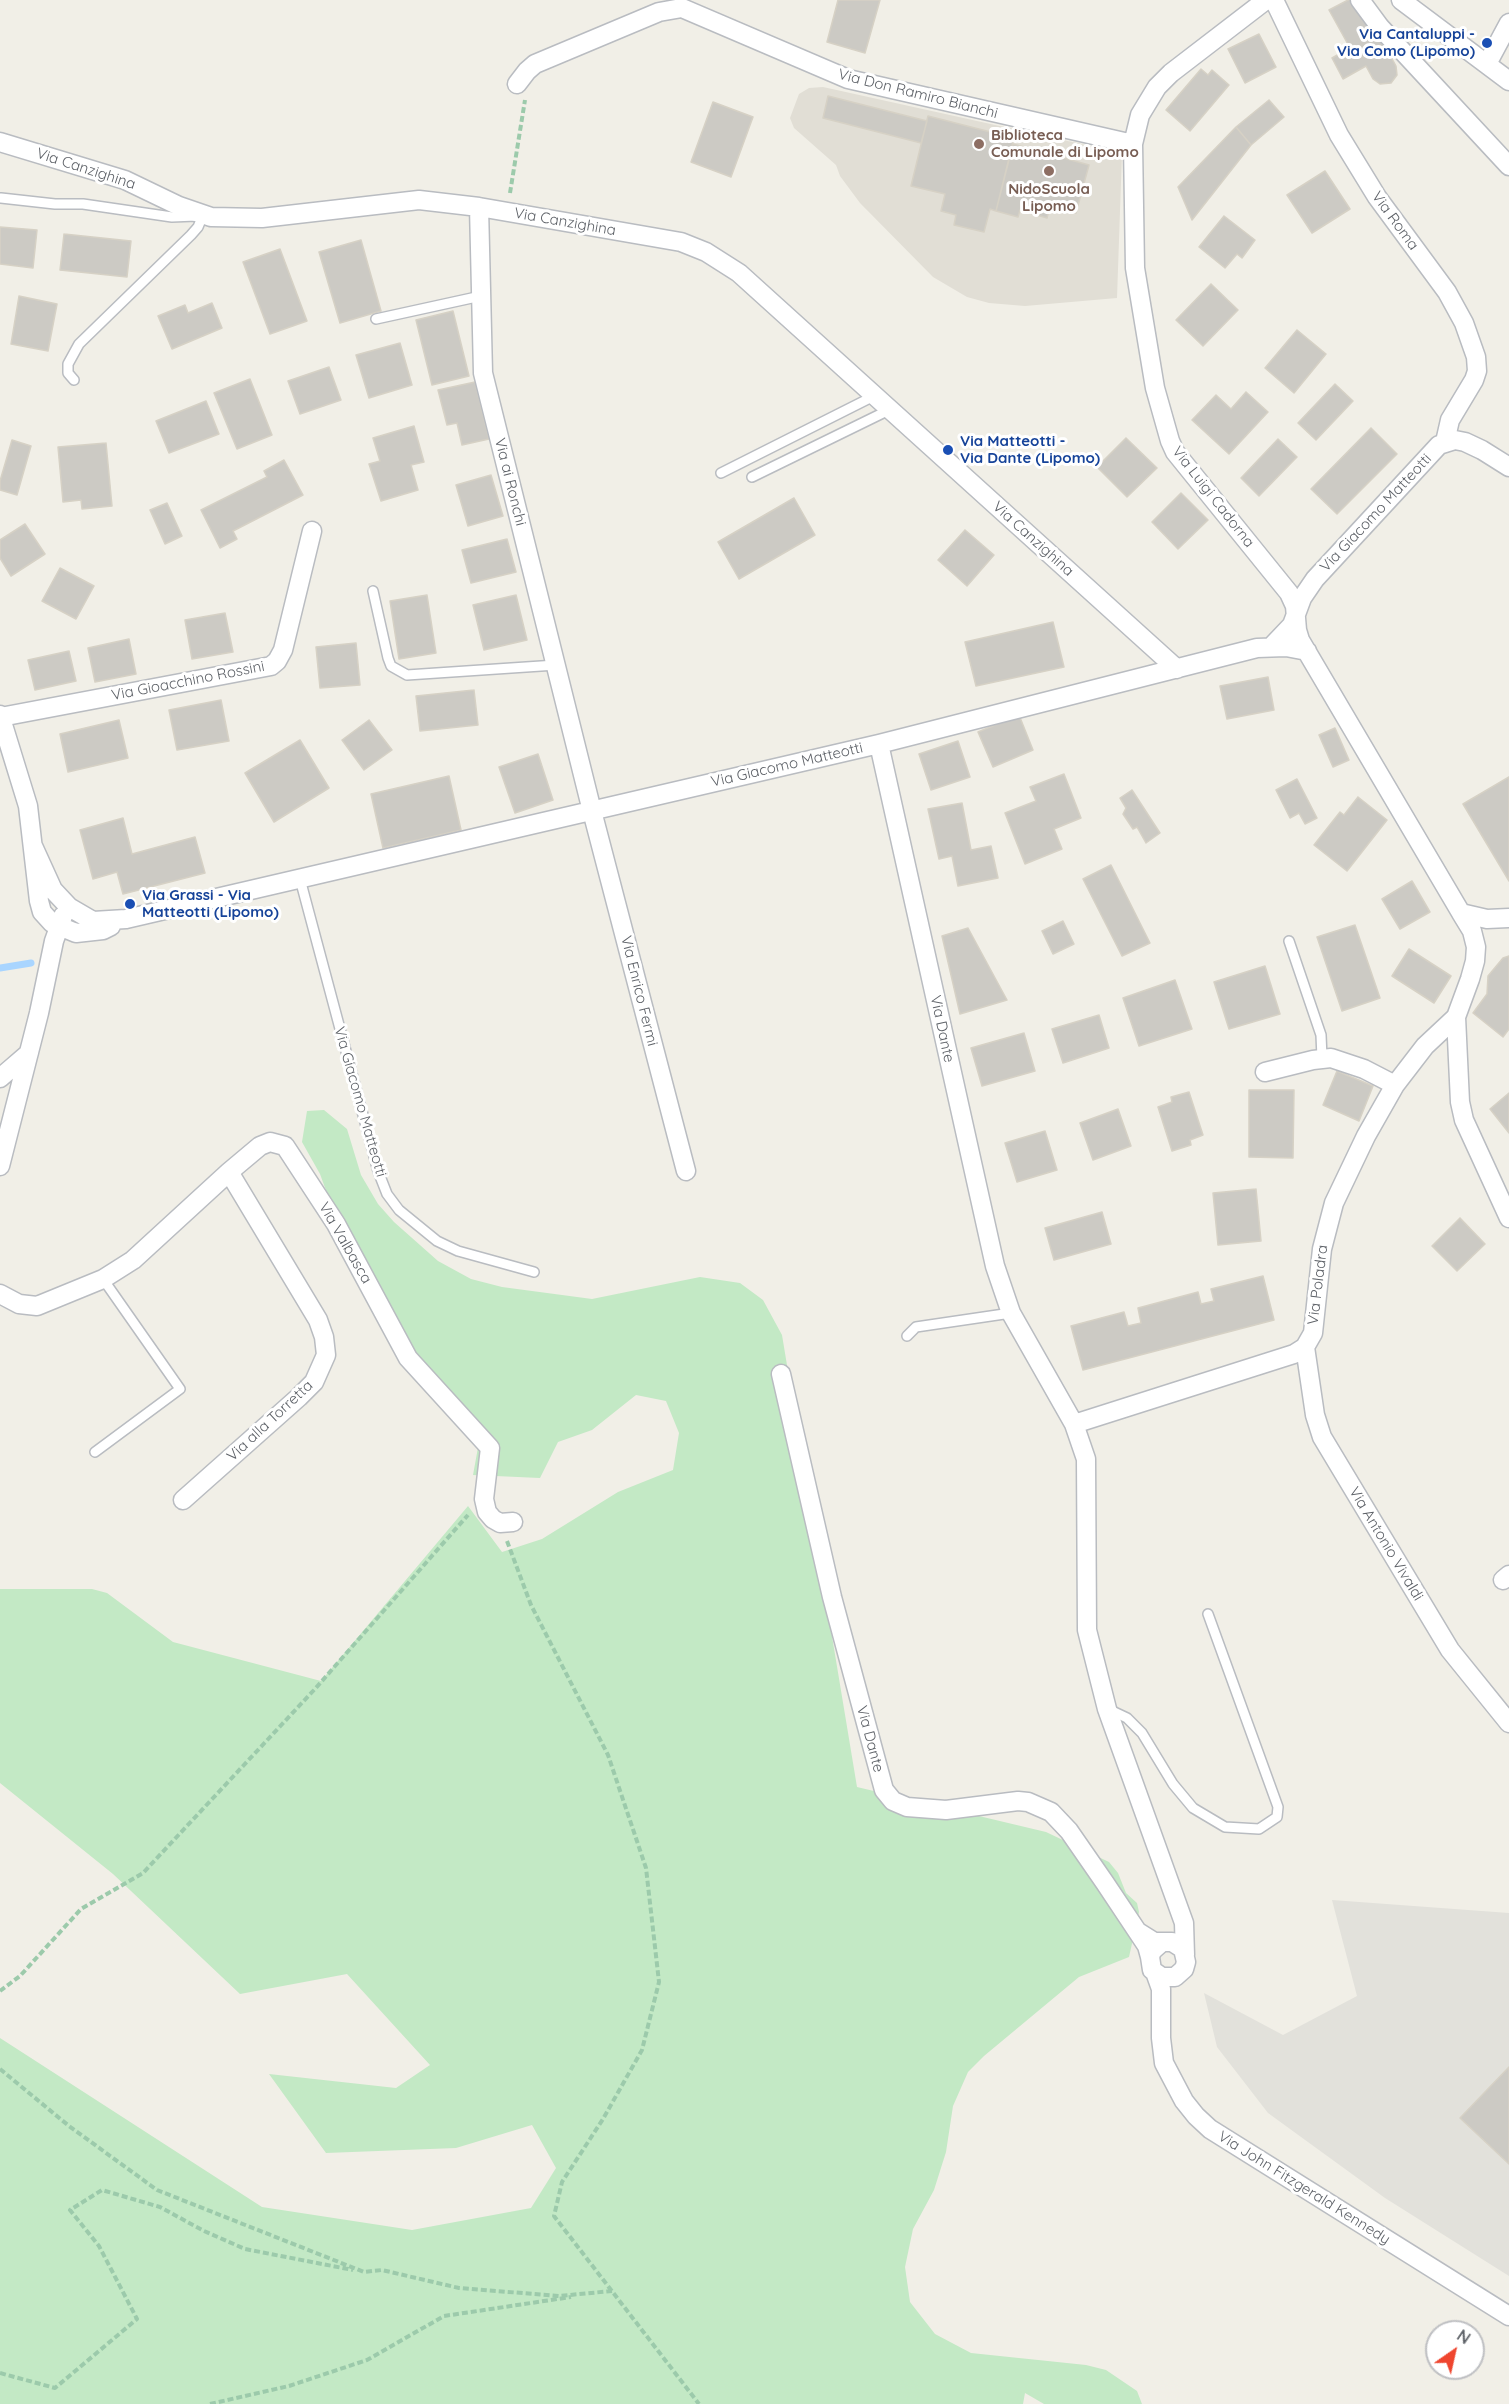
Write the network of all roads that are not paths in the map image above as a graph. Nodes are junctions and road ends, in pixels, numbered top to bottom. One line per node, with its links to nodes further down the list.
1 (1266, 0): 10 (street, Via Luigi Cadorna)
2 (1274, 0): 20 (street, Via Roma)
3 (1360, 0): 11 (street)
4 (1401, 0): 6 (street)
5 (1509, 23): 6 (street)
6 (1487, 64): 7 (street)
7 (1509, 81)
8 (517, 84): 10 (street, Via Don Ramiro Bianchi)
9 (0, 142): 14 (street, Via Canzighina)
10 (1133, 144): 26 (street, Via Luigi Cadorna)
11 (1509, 166)
12 (2, 198): 14 (lane, Via Canzighina)
13 (479, 207): 14 (street, Via Canzighina); 15 (street, Via ai Ronchi); 18 (street, Via Canzighina)
14 (203, 215): 17 (lane)
15 (481, 296): 16 (lane); 29 (street, Via ai Ronchi)
16 (376, 319)
17 (74, 380)
18 (874, 396): 19 (street, Via Canzighina); 22 (lane)
19 (889, 410): 23 (lane); 30 (street, Via Canzighina)
20 (1445, 442): 21 (street, Via Giacomo Matteotti); 26 (street, Via Giacomo Matteotti)
21 (1509, 467)
22 (721, 473)
23 (752, 477)
24 (312, 531): 31 (street, Via Gioacchino Rossini)
25 (373, 591): 29 (lane)
26 (1296, 616): 27 (street, Via Giacomo Matteotti); 28 (street, Via Luigi Cadorna)
27 (1272, 646): 28 (street, Via Giacomo Matteotti); 30 (street, Via Giacomo Matteotti)
28 (1307, 651): 37 (street, Via Luigi Cadorna)
29 (556, 665): 33 (street, Via ai Ronchi)
30 (1177, 669): 32 (street, Via Giacomo Matteotti)
31 (0, 716): 34 (street)
32 (879, 744): 33 (street, Via Giacomo Matteotti); 55 (street, Via Dante)
33 (592, 811): 35 (street, Via Giacomo Matteotti); 49 (street, Via Enrico Fermi)
34 (33, 846): 36 (street); 40 (street)
35 (300, 879): 39 (street, Via Giacomo Matteotti); 52 (lane, Via Giacomo Matteotti)
36 (69, 907): 39 (street, Via Giacomo Matteotti); 40 (street)
37 (1461, 913): 38 (street); 42 (street, Via Luigi Cadorna)
38 (1509, 918)
39 (126, 919): 40 (street, Via Giacomo Matteotti)
40 (58, 926): 43 (street)
41 (1289, 941): 44 (lane)
42 (1456, 1017): 47 (street, Via Poladra); 51 (street)
43 (29, 1053): 46 (street); 48 (street)
44 (1322, 1058): 45 (street); 47 (street)
45 (1265, 1072)
46 (0, 1078)
47 (1395, 1085): 57 (street, Via Poladra)
48 (0, 1166)
49 (686, 1171)
50 (229, 1172): 53 (street, Via Valbasca); 61 (street, Via alla Torretta); 62 (street, Via Valbasca)
51 (1509, 1218)
52 (534, 1272)
53 (103, 1280): 54 (street, Via Valbasca); 60 (lane)
54 (0, 1294)
55 (1011, 1313): 56 (lane); 59 (street, Via Dante)
56 (907, 1336)
57 (1305, 1347): 59 (street, Via Poladra); 65 (street, Via Antonio Vivaldi)
58 (781, 1374): 67 (street, Via Dante)
59 (1074, 1424): 64 (street, Via Dante)
60 (95, 1452)
61 (183, 1500)
62 (506, 1522)
63 (1208, 1614): 64 (lane)
64 (1107, 1709): 66 (street, Via Dante)
65 (1509, 1723)
66 (1178, 1909): 67 (street); 68 (street, Via Dante)
67 (1159, 1947): 68 (street); 69 (street)
68 (1185, 1955): 70 (street)
69 (1156, 1974): 70 (street); 71 (street, Via John Fitzgerald Kennedy)
70 (1180, 1974): 71 (street, Via John Fitzgerald Kennedy)
71 (1162, 2014): 72 (street, Via John Fitzgerald Kennedy)
72 (1509, 2316)

